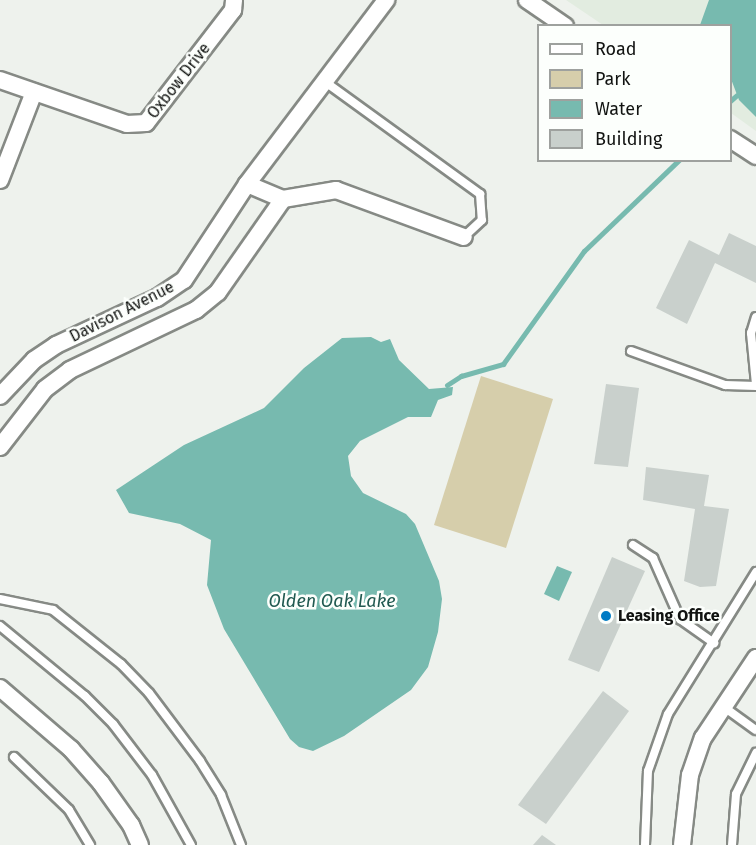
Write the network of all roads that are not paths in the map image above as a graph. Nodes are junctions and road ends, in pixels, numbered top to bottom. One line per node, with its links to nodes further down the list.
1 (234, 0): 7 (street, Oxbow Drive)
2 (386, 0): 6 (street, Davison Avenue)
3 (527, 0): 4 (street)
4 (562, 24)
5 (0, 80): 7 (street, Oxbow Drive)
6 (324, 81): 11 (street, Davison Avenue); 13 (lane)
7 (34, 92): 10 (street)
8 (732, 140): 9 (street)
9 (756, 156)
10 (0, 180)
11 (247, 184): 12 (street); 17 (street, Davison Avenue)
12 (283, 199): 13 (street); 18 (street)
13 (464, 237)
14 (756, 317): 16 (lane)
15 (631, 351): 16 (lane)
16 (756, 385)
17 (0, 396)
18 (0, 447)
19 (633, 545): 23 (lane)
20 (756, 572): 23 (lane)
21 (0, 599): 33 (lane)
22 (0, 626): 32 (lane)
23 (714, 643): 34 (lane)
24 (756, 658): 26 (street)
25 (0, 688): 30 (street)
26 (724, 707): 27 (lane); 35 (street)
27 (756, 730)
28 (756, 753): 36 (lane)
29 (14, 757): 31 (lane)
30 (137, 844)
31 (90, 845)
32 (191, 845)
33 (241, 845)
34 (645, 845)
35 (682, 845)
36 (732, 845)

